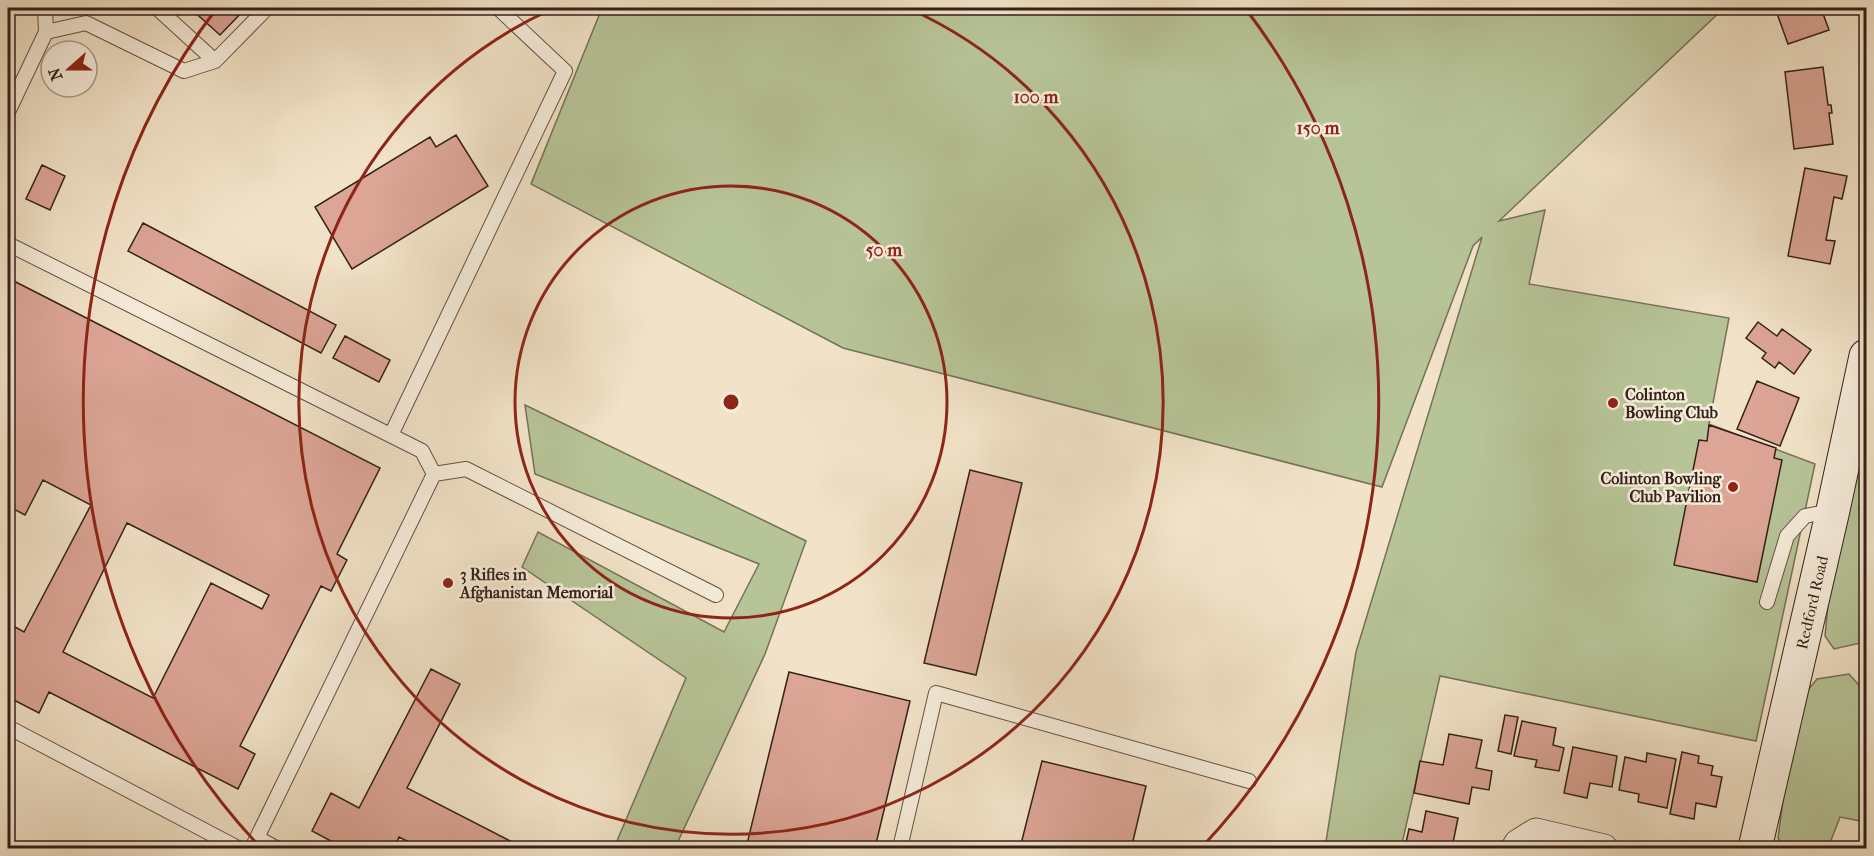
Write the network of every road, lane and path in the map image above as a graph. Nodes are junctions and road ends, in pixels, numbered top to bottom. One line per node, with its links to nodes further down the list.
1 (45, 8): 5 (lane)
2 (157, 8): 6 (lane)
3 (267, 8): 6 (lane)
4 (498, 8): 10 (lane)
5 (46, 32): 6 (lane); 7 (lane)
6 (215, 62)
7 (8, 112)
8 (8, 244): 10 (lane)
9 (1866, 356): 12 (main road, Redford Road)
10 (391, 435): 11 (lane)
11 (434, 474): 13 (lane); 17 (lane)
12 (1833, 510): 14 (lane); 25 (main road, Redford Road)
13 (716, 595)
14 (1767, 602)
15 (8, 727): 20 (lane)
16 (1249, 781): 22 (lane)
17 (255, 843): 21 (lane)
18 (1844, 843): 19 (path)
19 (1866, 845)
20 (238, 849)
21 (276, 849)
22 (900, 849)
23 (1515, 849): 24 (street)
24 (1604, 849)
25 (1755, 849)

